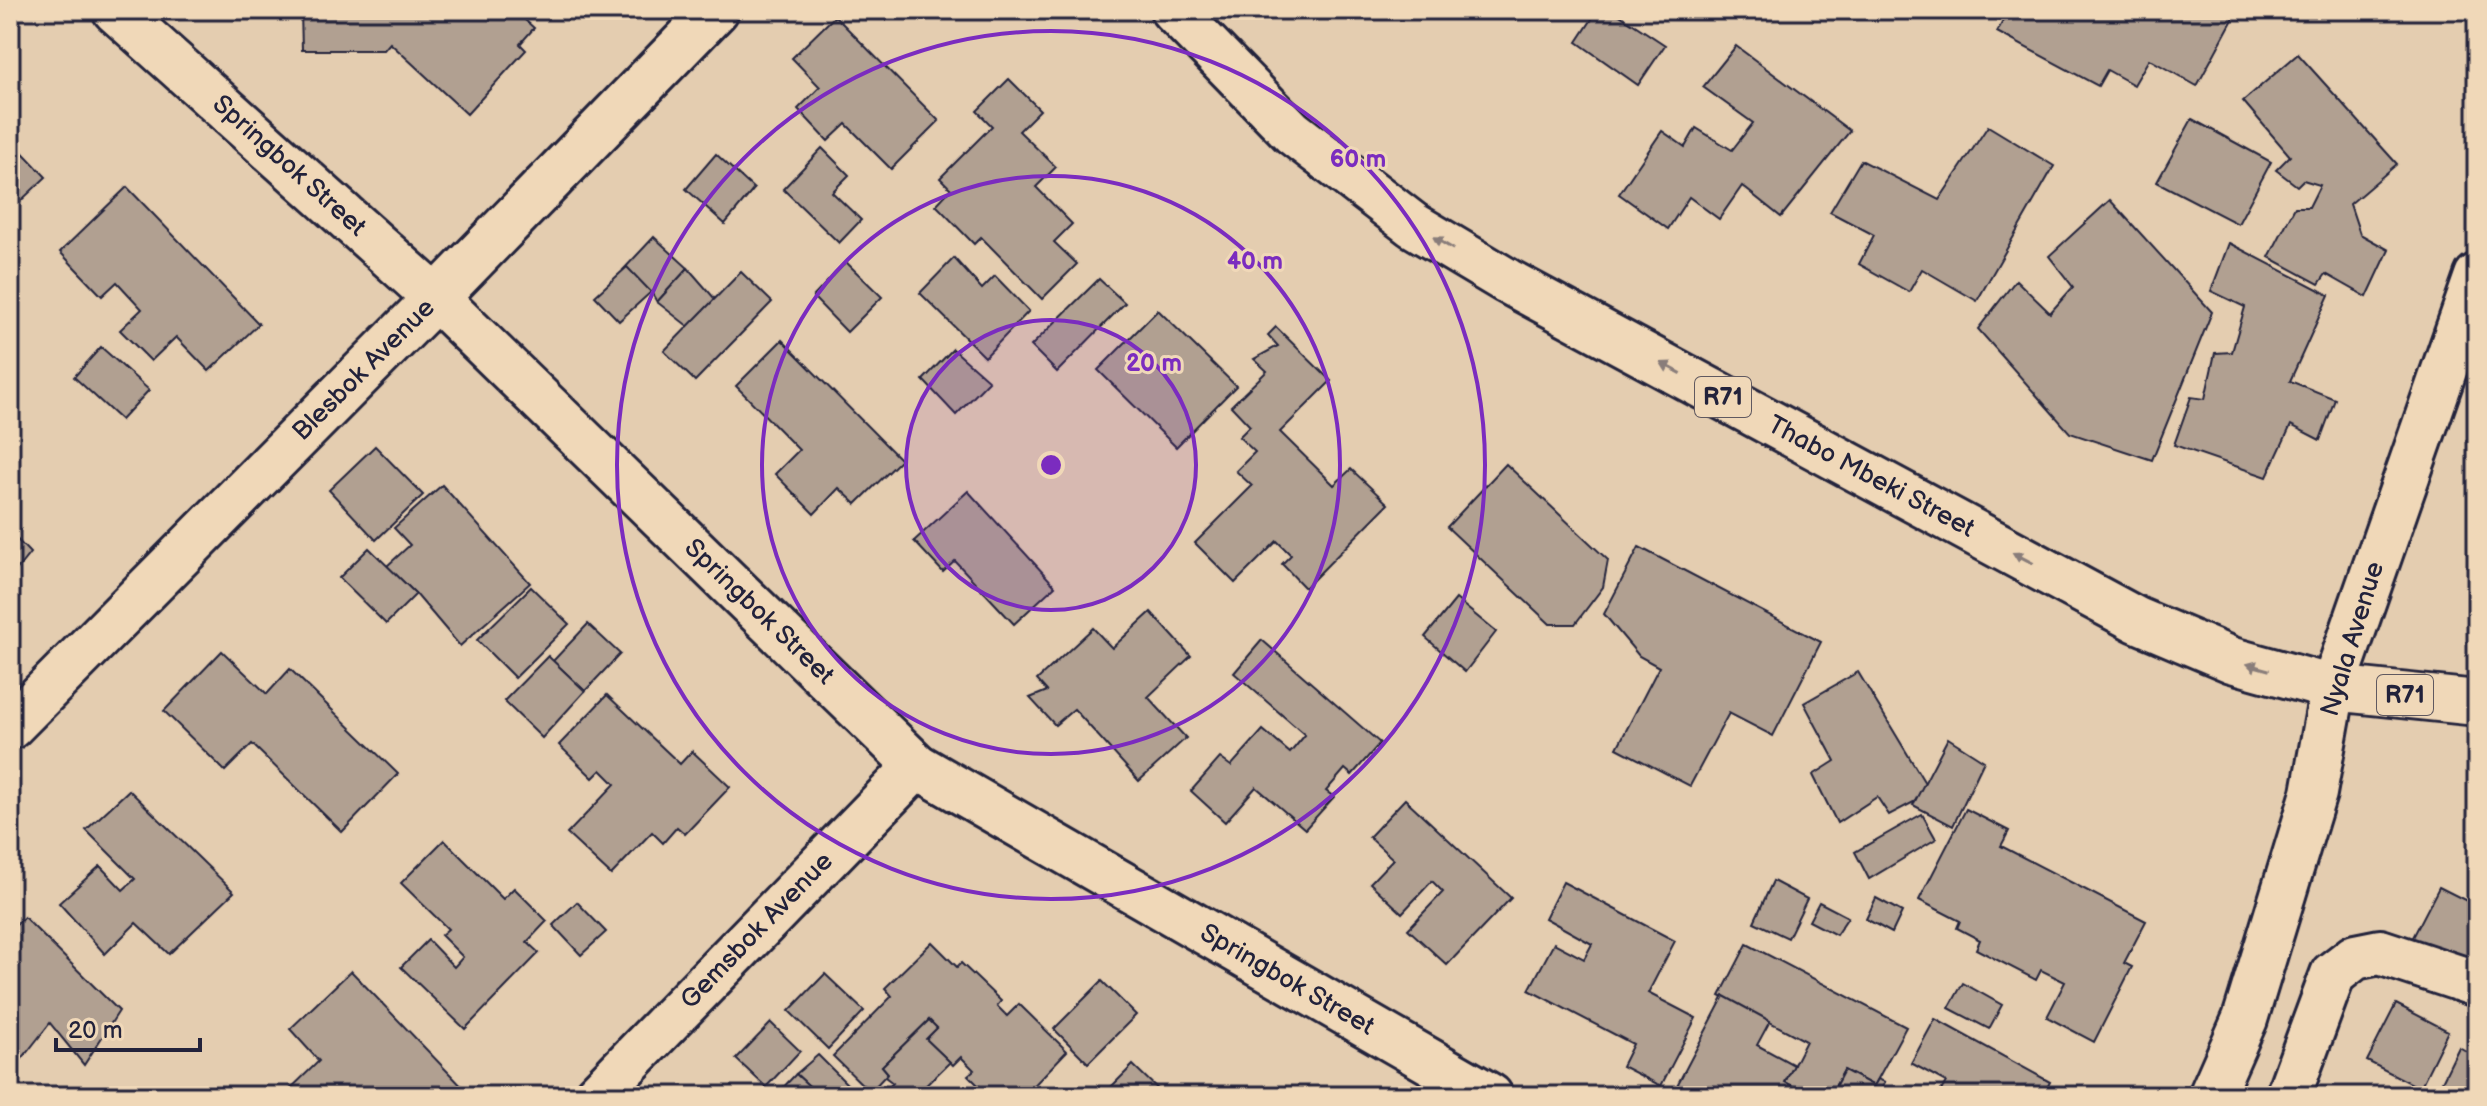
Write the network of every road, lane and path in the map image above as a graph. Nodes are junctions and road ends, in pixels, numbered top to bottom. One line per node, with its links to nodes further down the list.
1 (115, 10): 5 (street, Springbok Street)
2 (716, 10): 5 (street, Blesbok Avenue)
3 (1173, 10): 6 (street, Thabo Mbeki Street / R71, one-way to 3)
4 (2477, 276): 6 (street, Nyala Avenue)
5 (436, 298): 8 (street, Blesbok Avenue); 9 (street, Springbok Street)
6 (2333, 688): 7 (street, Thabo Mbeki Street / R71); 14 (street, Nyala Avenue)
7 (2477, 703)
8 (10, 727)
9 (917, 766): 11 (street, Springbok Street); 12 (street, Gemsbok Avenue)
10 (2477, 984): 15 (street)
11 (1445, 1085): 13 (street, Springbok Street)
12 (596, 1096)
13 (1490, 1096)
14 (2211, 1096)
15 (2288, 1096)

